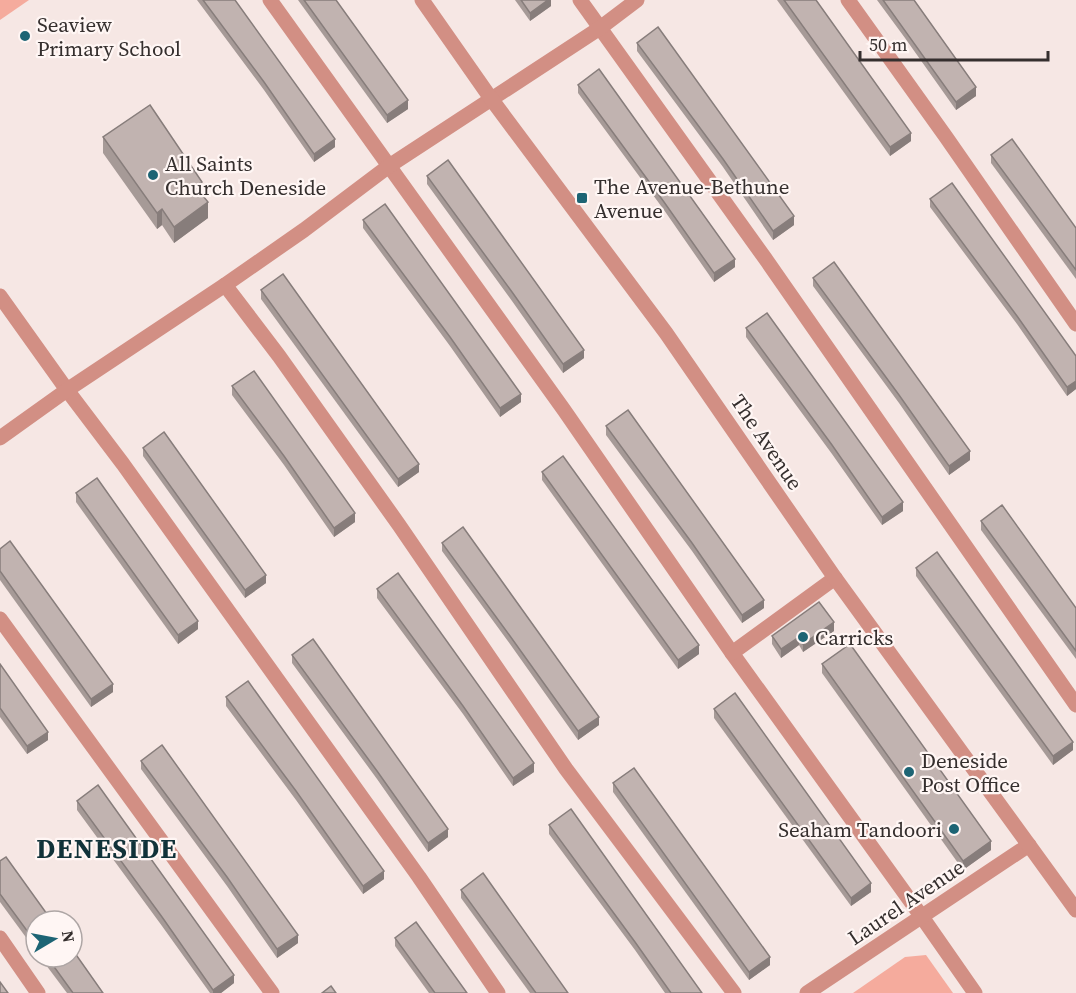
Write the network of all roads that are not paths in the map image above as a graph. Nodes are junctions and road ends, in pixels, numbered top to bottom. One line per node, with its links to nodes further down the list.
1 (270, 0): 8 (street)
2 (422, 0): 7 (street, The Avenue)
3 (580, 0): 6 (street)
4 (637, 0): 6 (street)
5 (848, 0): 11 (street)
6 (600, 28): 7 (street); 17 (street)
7 (492, 100): 8 (street); 14 (street, The Avenue)
8 (389, 166): 9 (street); 16 (street)
9 (225, 285): 12 (street); 25 (street)
10 (0, 296): 12 (street)
11 (1076, 324)
12 (68, 390): 13 (street); 24 (street)
13 (0, 438)
14 (835, 578): 16 (street); 18 (street, The Avenue)
15 (0, 619): 23 (street)
16 (732, 653): 20 (street)
17 (1076, 705)
18 (1029, 845): 19 (street, The Avenue); 20 (street, Laurel Avenue)
19 (1076, 910)
20 (922, 917): 26 (street, Laurel Avenue); 27 (street)
21 (0, 938): 22 (street)
22 (38, 993)
23 (272, 993)
24 (498, 993)
25 (734, 993)
26 (807, 993)
27 (975, 993)

